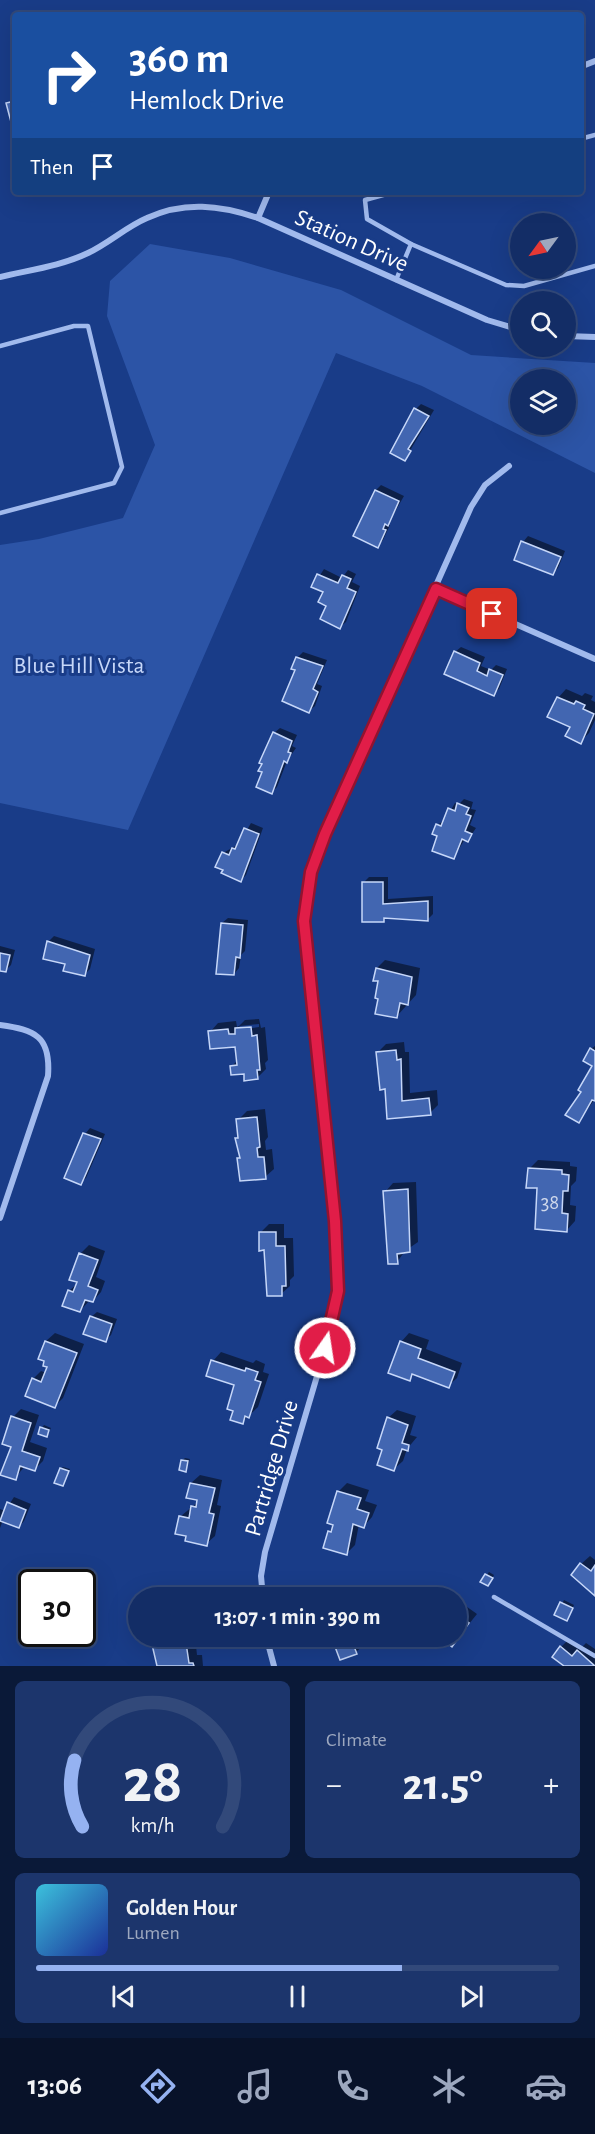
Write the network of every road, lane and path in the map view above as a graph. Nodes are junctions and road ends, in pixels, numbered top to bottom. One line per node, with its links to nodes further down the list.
1 (268, 195): 3 (street)
2 (383, 195): 4 (lane)
3 (258, 218): 6 (street, Station Drive); 7 (street, Station Drive)
4 (411, 244): 5 (lane); 7 (lane)
5 (595, 266)
6 (0, 277)
7 (396, 280): 8 (street, Station Drive)
8 (510, 327)
9 (576, 336): 10 (street)
10 (595, 337)
11 (0, 344): 13 (lane)
12 (509, 466): 14 (street, Partridge Drive)
13 (0, 513)
14 (436, 589): 15 (street); 18 (street, Partridge Drive)
15 (595, 659)
16 (0, 1024): 17 (street)
17 (0, 1218)
18 (262, 1587)
19 (494, 1597): 21 (lane)
20 (269, 1647): 22 (street)
21 (595, 1656)
22 (274, 1666)

